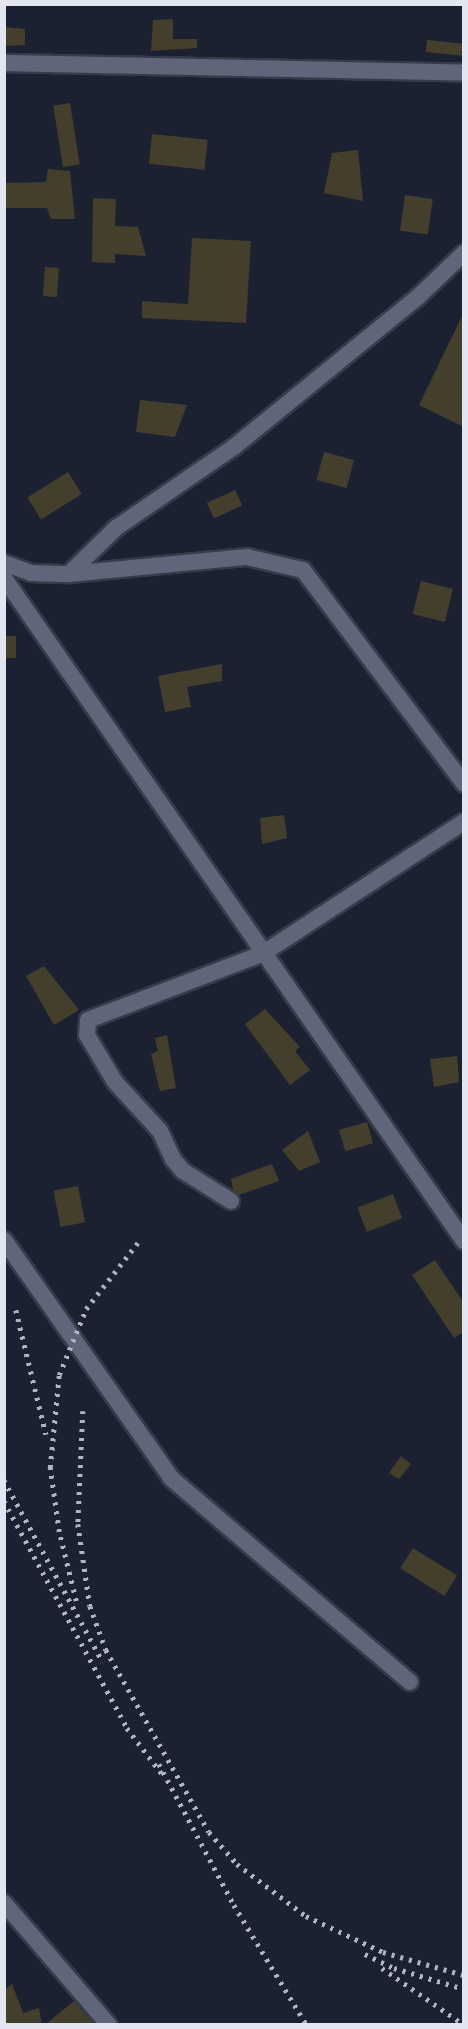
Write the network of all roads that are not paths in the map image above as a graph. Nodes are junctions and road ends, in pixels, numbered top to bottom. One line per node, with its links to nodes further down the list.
1 (4, 63): 2 (street)
2 (464, 73)
3 (464, 253): 5 (street)
4 (4, 563): 5 (street)
5 (69, 573): 7 (street)
6 (4, 578): 9 (street)
7 (464, 784)
8 (464, 822): 9 (street)
9 (262, 954): 10 (street); 12 (street)
10 (231, 1201)
11 (4, 1240): 13 (street)
12 (464, 1241)
13 (410, 1682)
14 (4, 1903): 15 (street)
15 (108, 2025)

